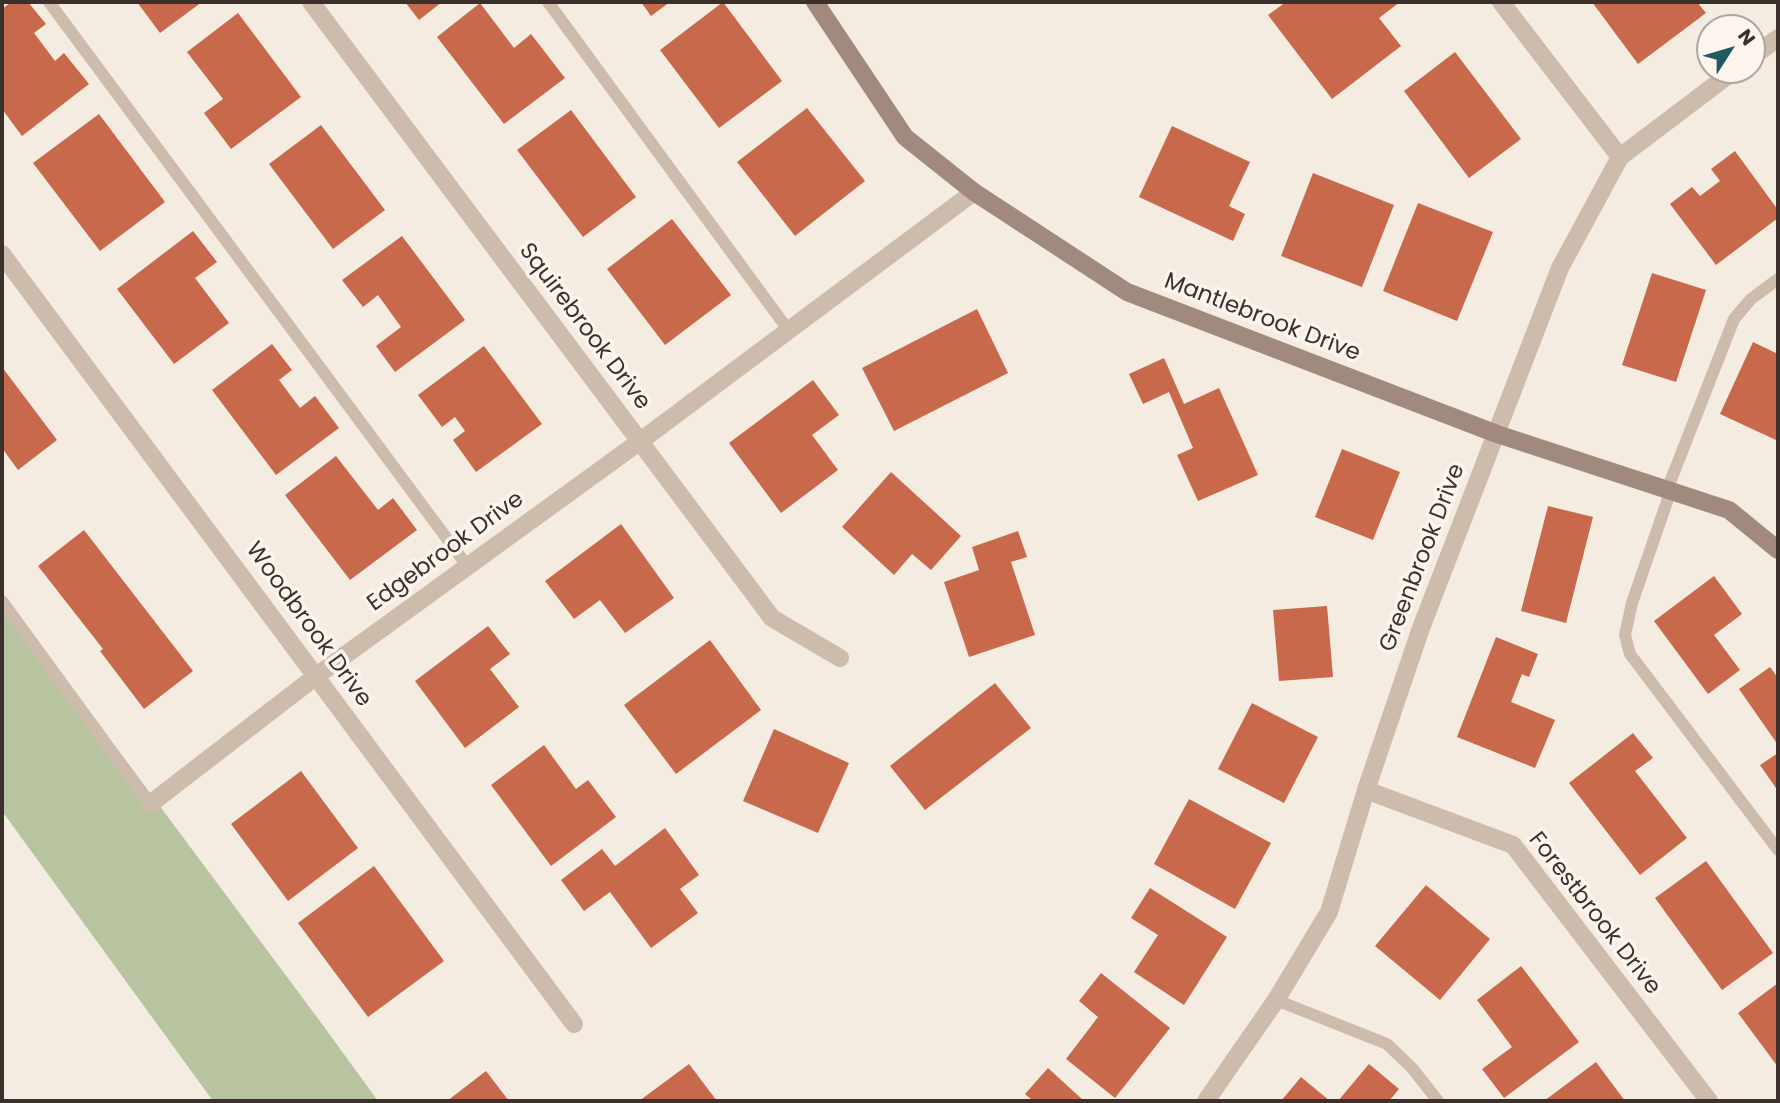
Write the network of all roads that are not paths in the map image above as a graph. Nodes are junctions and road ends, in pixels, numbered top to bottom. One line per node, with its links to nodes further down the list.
1 (49, 2): 16 (lane)
2 (311, 2): 13 (street, Squirebrook Drive)
3 (548, 2): 11 (lane)
4 (815, 2): 8 (street, Mantlebrook Drive)
5 (1502, 2): 7 (street)
6 (1716, 84): 7 (street, Greenbrook Drive)
7 (1620, 157): 12 (street, Greenbrook Drive)
8 (974, 192): 11 (street, Edgebrook Drive); 12 (street, Mantlebrook Drive)
9 (2, 254): 19 (street, Woodbrook Drive)
10 (1778, 279): 14 (lane)
11 (789, 331): 13 (street, Edgebrook Drive)
12 (1497, 434): 14 (street, Mantlebrook Drive); 20 (street, Greenbrook Drive)
13 (639, 442): 16 (street, Edgebrook Drive); 18 (street, Squirebrook Drive)
14 (1669, 490): 15 (street, Mantlebrook Drive); 22 (lane)
15 (1778, 550)
16 (468, 567): 19 (street, Edgebrook Drive)
17 (2, 601): 21 (lane, Edgebrook Drive)
18 (840, 658)
19 (315, 677): 21 (street, Edgebrook Drive); 24 (street, Woodbrook Drive)
20 (1366, 790): 23 (street, Greenbrook Drive); 27 (street, Forestbrook Drive)
21 (150, 804)
22 (1778, 850)
23 (1276, 1000): 25 (street, Greenbrook Drive); 26 (lane)
24 (574, 1024)
25 (1206, 1101)
26 (1438, 1101)
27 (1709, 1101)

